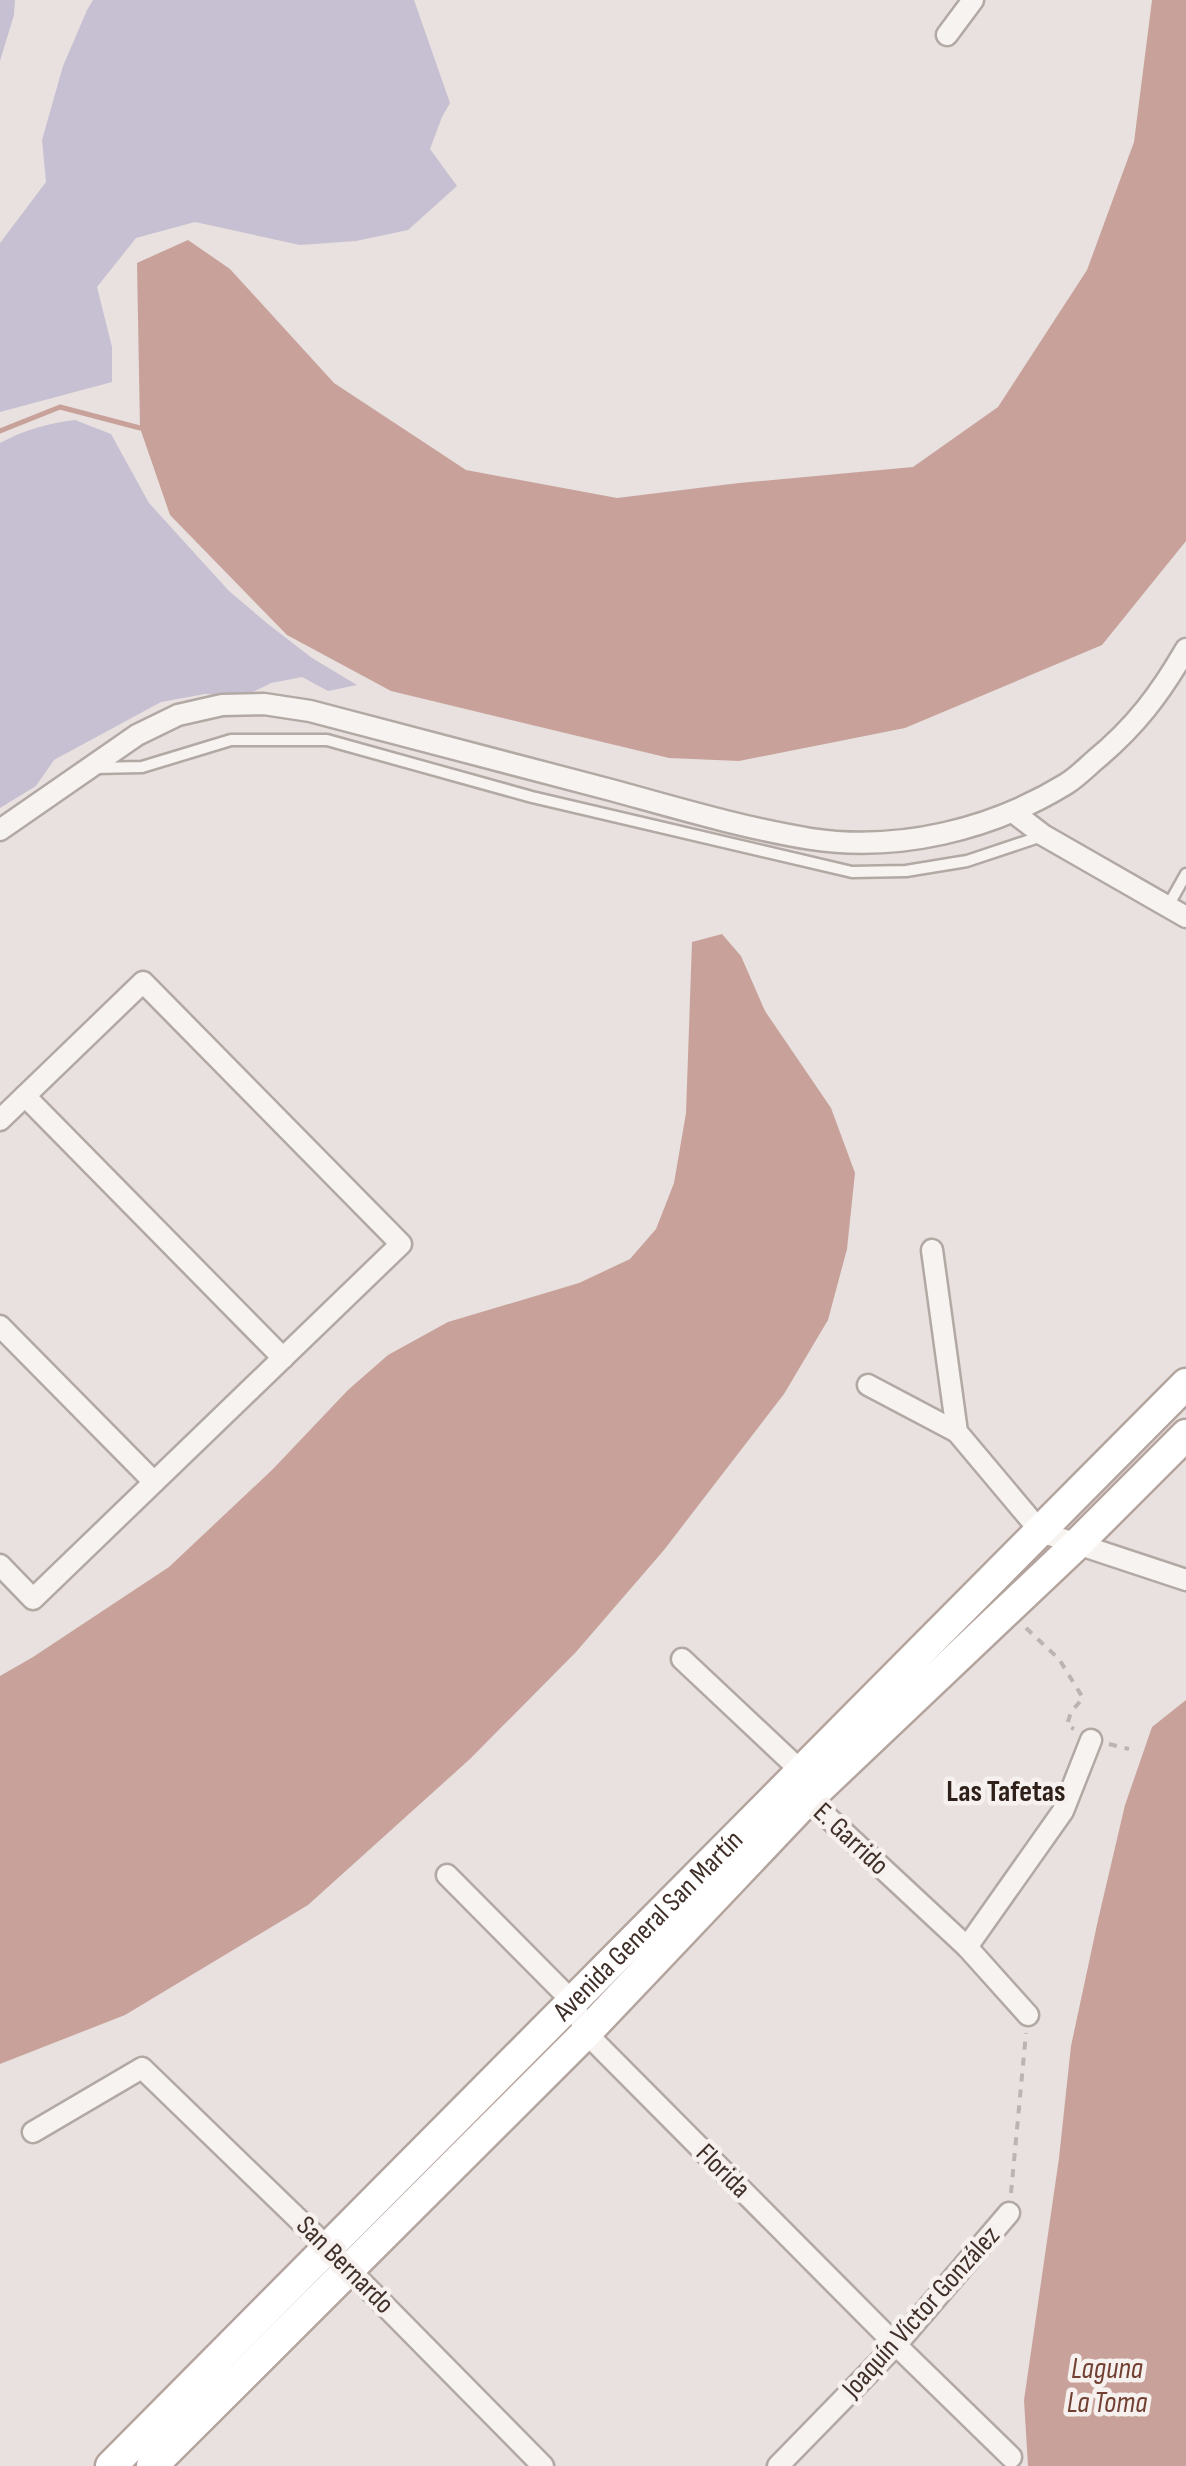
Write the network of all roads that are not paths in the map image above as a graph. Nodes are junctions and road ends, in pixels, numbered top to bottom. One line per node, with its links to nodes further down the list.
1 (973, 0): 2 (street)
2 (947, 35)
3 (1186, 650): 5 (street)
4 (90, 768): 5 (street); 6 (street); 7 (lane)
5 (1013, 812): 7 (street)
6 (0, 830)
7 (1042, 835): 9 (street)
8 (1186, 874): 9 (lane)
9 (1177, 912)
10 (25, 1096): 11 (street); 14 (street); 14 (street)
11 (0, 1120)
12 (932, 1250): 17 (street)
13 (0, 1326): 19 (street)
14 (282, 1358): 19 (street)
15 (868, 1384): 17 (street)
16 (1186, 1384): 20 (main road, Avenida General San Martín)
17 (957, 1432): 20 (street)
18 (1186, 1434): 21 (main road, Avenida General San Martín)
19 (154, 1482): 22 (street)
20 (1042, 1532): 21 (street); 26 (main road, Avenida General San Martín)
21 (1077, 1544): 23 (street); 26 (main road, Avenida General San Martín)
22 (0, 1566)
23 (1186, 1580)
24 (682, 1659): 26 (street, E. Garrido)
25 (1091, 1740): 28 (street)
26 (804, 1785): 28 (street, E. Garrido); 29 (main road, Avenida General San Martín); 31 (main road, Avenida General San Martín)
27 (447, 1875): 29 (street, Florida)
28 (967, 1947): 30 (street, E. Garrido)
29 (574, 2002): 31 (street, Florida); 34 (main road, Avenida General San Martín)
30 (1028, 2016)
31 (586, 2034): 35 (main road, Avenida General San Martín); 36 (street, Florida)
32 (33, 2132): 34 (street, San Bernardo)
33 (1009, 2213): 36 (street, Joaquín Víctor González)
34 (327, 2247): 35 (street, San Bernardo); 38 (main road, Avenida General San Martín)
35 (350, 2270): 39 (main road, Avenida General San Martín); 40 (street, San Bernardo)
36 (896, 2345): 37 (street, Florida); 41 (street, Joaquín Víctor González)
37 (1012, 2457)
38 (111, 2466)
39 (152, 2466)
40 (543, 2466)
41 (778, 2466)

